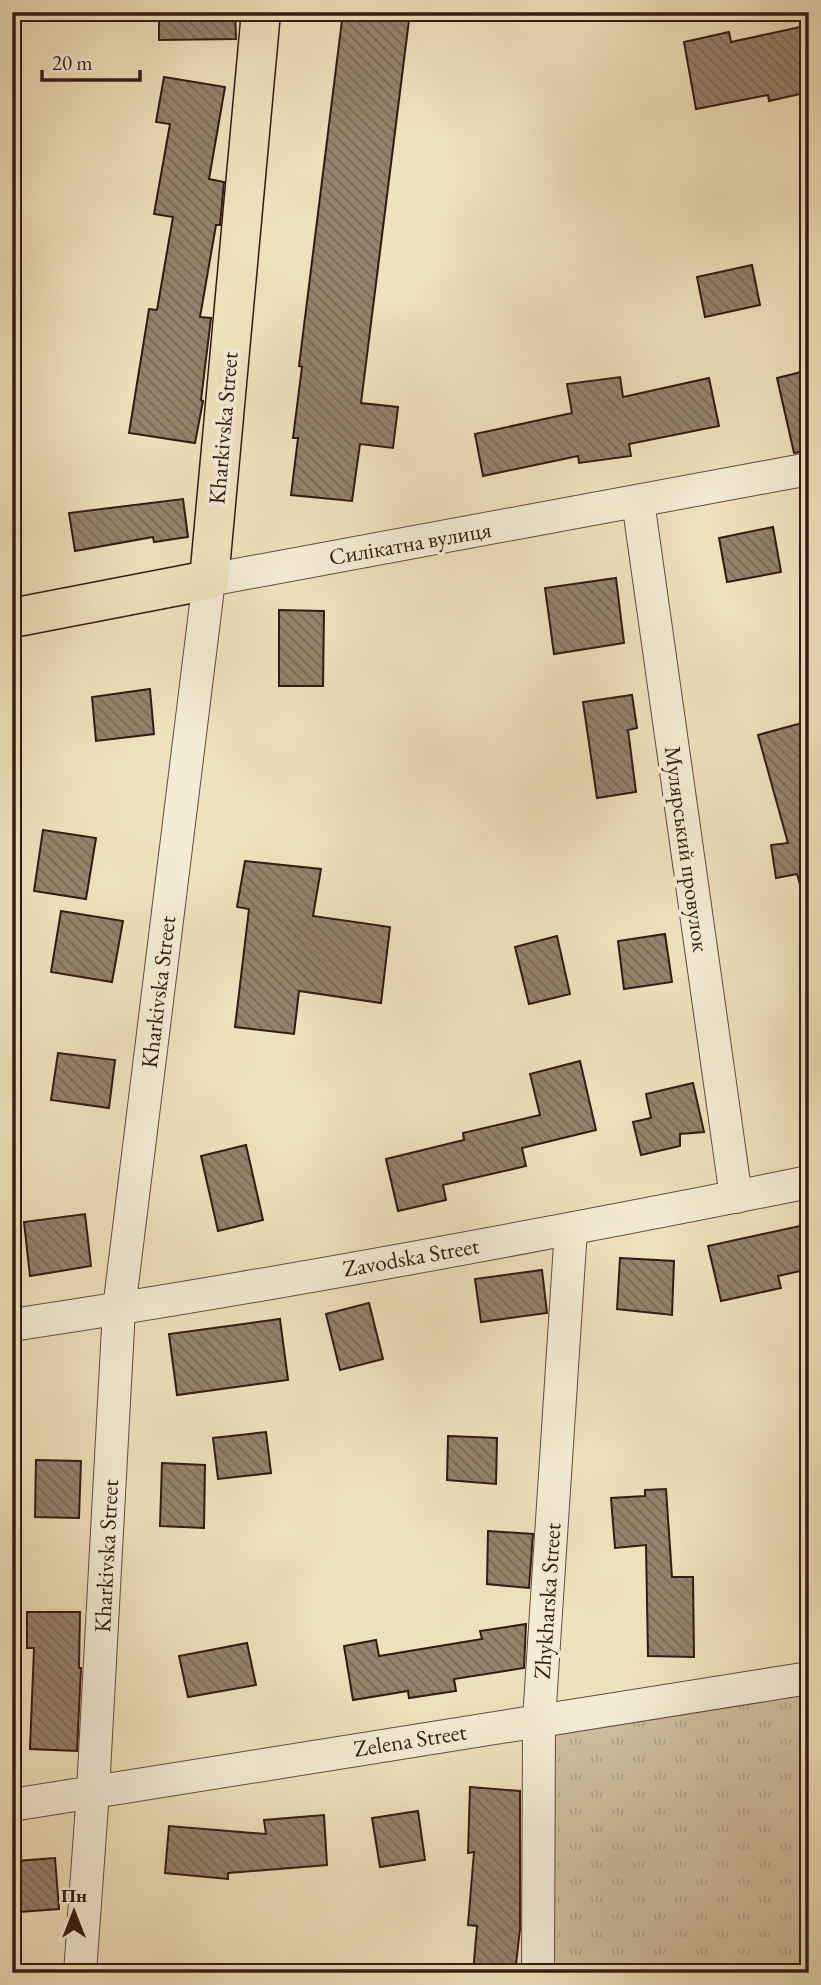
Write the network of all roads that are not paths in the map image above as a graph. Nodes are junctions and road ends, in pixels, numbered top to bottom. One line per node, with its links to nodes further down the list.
1 (261, 12): 4 (main road, Kharkivska Street)
2 (809, 470): 3 (street, Силікатна вулиця)
3 (638, 501): 4 (street, Силікатна вулиця); 7 (street, Мулярський провулок)
4 (209, 580): 5 (main road, Силікатна вулиця); 9 (street, Kharkivska Street)
5 (12, 618)
6 (809, 1182): 7 (street, Zavodska Street)
7 (736, 1197): 8 (street, Zavodska Street)
8 (571, 1229): 9 (street, Zavodska Street); 12 (street, Zhykharska Street)
9 (119, 1309): 10 (street, Zavodska Street); 13 (street, Kharkivska Street)
10 (12, 1325)
11 (809, 1678): 12 (street, Zelena Street)
12 (539, 1720): 13 (street, Zelena Street); 16 (street, Zhykharska Street)
13 (93, 1791): 14 (street, Zelena Street); 15 (street, Kharkivska Street)
14 (12, 1805)
15 (79, 1973)
16 (538, 1973)

